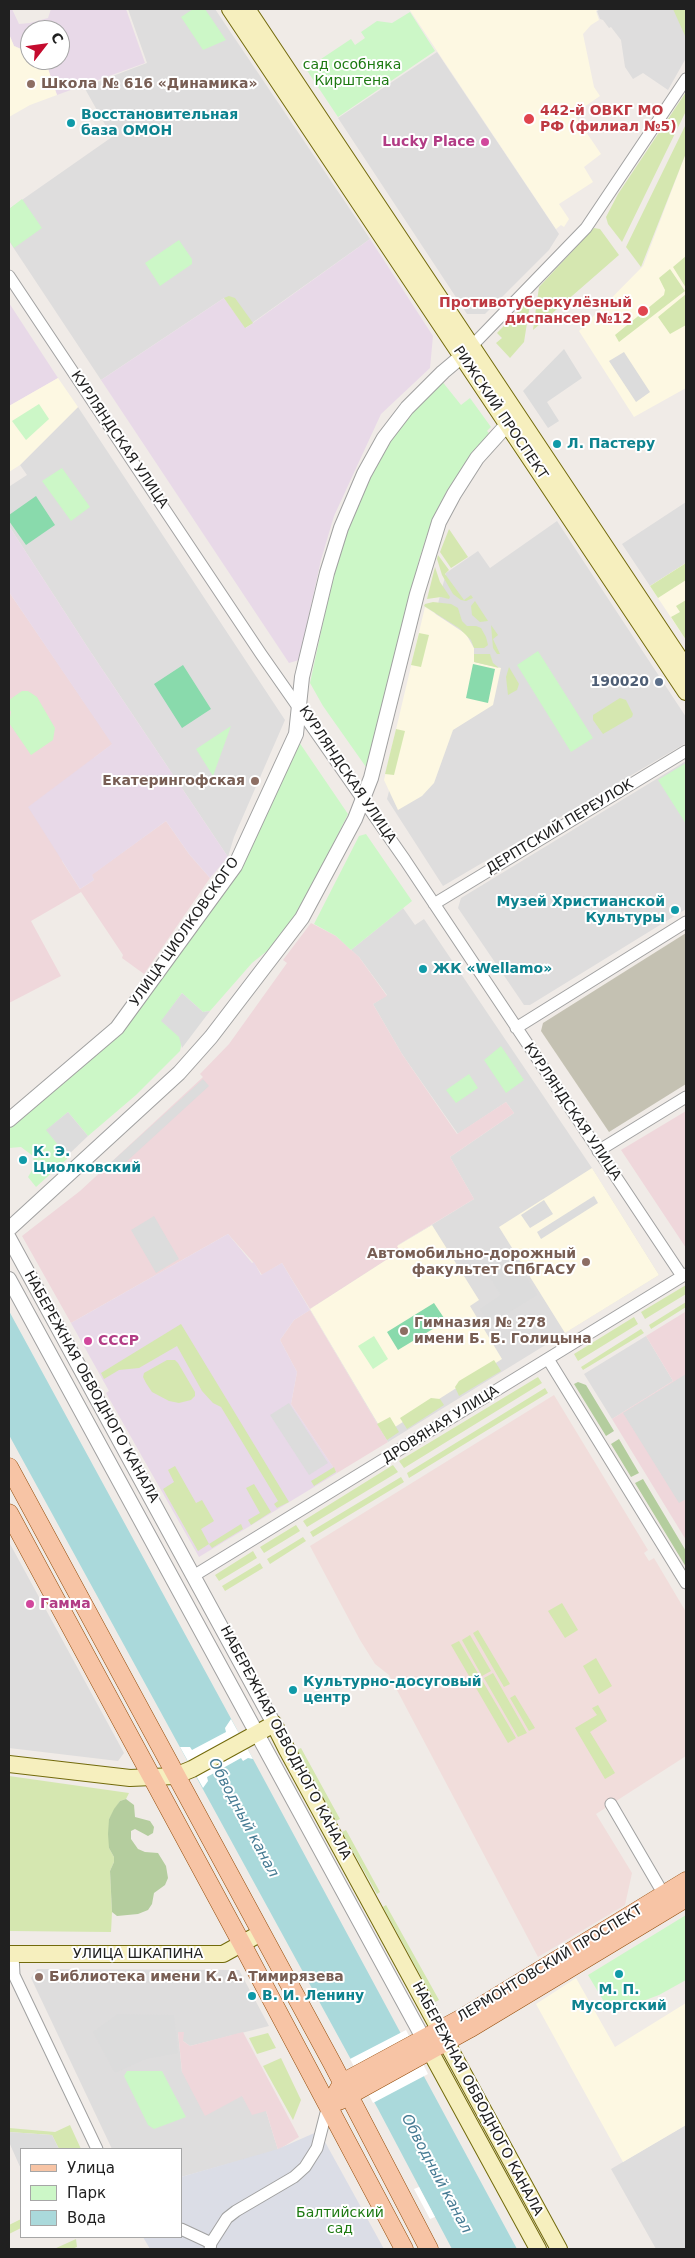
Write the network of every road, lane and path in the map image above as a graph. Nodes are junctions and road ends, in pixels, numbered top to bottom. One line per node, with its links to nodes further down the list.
1 (230, 9): 5 (main road, РИЖСКИЙ ПРОСПЕКТ)
2 (247, 9): 5 (main road, РИЖСКИЙ ПРОСПЕКТ)
3 (686, 78): 5 (street, УЛИЦА ЦИОЛКОВСКОГО)
4 (9, 276): 9 (street, КУРЛЯНДСКАЯ УЛИЦА)
5 (467, 351): 6 (main road, РИЖСКИЙ ПРОСПЕКТ); 9 (street, УЛИЦА ЦИОЛКОВСКОГО)
6 (512, 418): 7 (main road, РИЖСКИЙ ПРОСПЕКТ); 8 (main road, РИЖСКИЙ ПРОСПЕКТ); 11 (street)
7 (686, 668)
8 (686, 692)
9 (300, 707): 11 (street, КУРЛЯНДСКАЯ УЛИЦА); 16 (street, УЛИЦА ЦИОЛКОВСКОГО)
10 (686, 751): 12 (street, ДЕРПТСКИЙ ПЕРЕУЛОК)
11 (363, 799): 12 (street, КУРЛЯНДСКАЯ УЛИЦА); 18 (street)
12 (434, 904): 14 (street, КУРЛЯНДСКАЯ УЛИЦА)
13 (686, 922): 14 (street)
14 (516, 1028): 17 (street, КУРЛЯНДСКАЯ УЛИЦА)
15 (686, 1097): 17 (street)
16 (9, 1120)
17 (598, 1151): 20 (street, КУРЛЯНДСКАЯ УЛИЦА)
18 (9, 1229)
19 (9, 1238): 25 (street, НАБЕРЕЖНАЯ ОБВОДНОГО КАНАЛА)
20 (684, 1275): 22 (street, ДРОВЯНАЯ УЛИЦА)
21 (9, 1279): 28 (street, НАБЕРЕЖНАЯ ОБВОДНОГО КАНАЛА)
22 (548, 1359): 25 (street, ДРОВЯНАЯ УЛИЦА); 26 (street)
23 (9, 1467): 30 (main road)
24 (9, 1514): 31 (main road)
25 (195, 1575): 27 (street, НАБЕРЕЖНАЯ ОБВОДНОГО КАНАЛА)
26 (686, 1583)
27 (274, 1724): 28 (main road); 39 (main road, НАБЕРЕЖНАЯ ОБВОДНОГО КАНАЛА)
28 (258, 1732): 30 (main road); 40 (street, НАБЕРЕЖНАЯ ОБВОДНОГО КАНАЛА)
29 (9, 1764): 31 (main road)
30 (175, 1776): 31 (main road); 36 (main road)
31 (152, 1777): 37 (main road)
32 (611, 1804): 35 (street)
33 (686, 1881): 35 (main road, ЛЕРМОНТОВСКИЙ ПРОСПЕКТ)
34 (686, 1898): 35 (main road, ЛЕРМОНТОВСКИЙ ПРОСПЕКТ)
35 (668, 1901): 39 (main road, ЛЕРМОНТОВСКИЙ ПРОСПЕКТ)
36 (262, 1934): 37 (main road, УЛИЦА ШКАПИНА); 41 (main road)
37 (242, 1944): 38 (main road, УЛИЦА ШКАПИНА); 42 (main road)
38 (11, 1954): 43 (street)
39 (443, 2036): 40 (main road, ЛЕРМОНТОВСКИЙ ПРОСПЕКТ); 49 (main road, НАБЕРЕЖНАЯ ОБВОДНОГО КАНАЛА)
40 (422, 2048): 41 (main road, ЛЕРМОНТОВСКИЙ ПРОСПЕКТ); 48 (main road, НАБЕРЕЖНАЯ ОБВОДНОГО КАНАЛА)
41 (346, 2090): 42 (main road); 47 (main road)
42 (328, 2105): 45 (street); 46 (main road)
43 (96, 2148)
44 (182, 2230): 45 (street)
45 (210, 2246)
46 (404, 2249)
47 (429, 2249)
48 (538, 2249)
49 (559, 2249)

